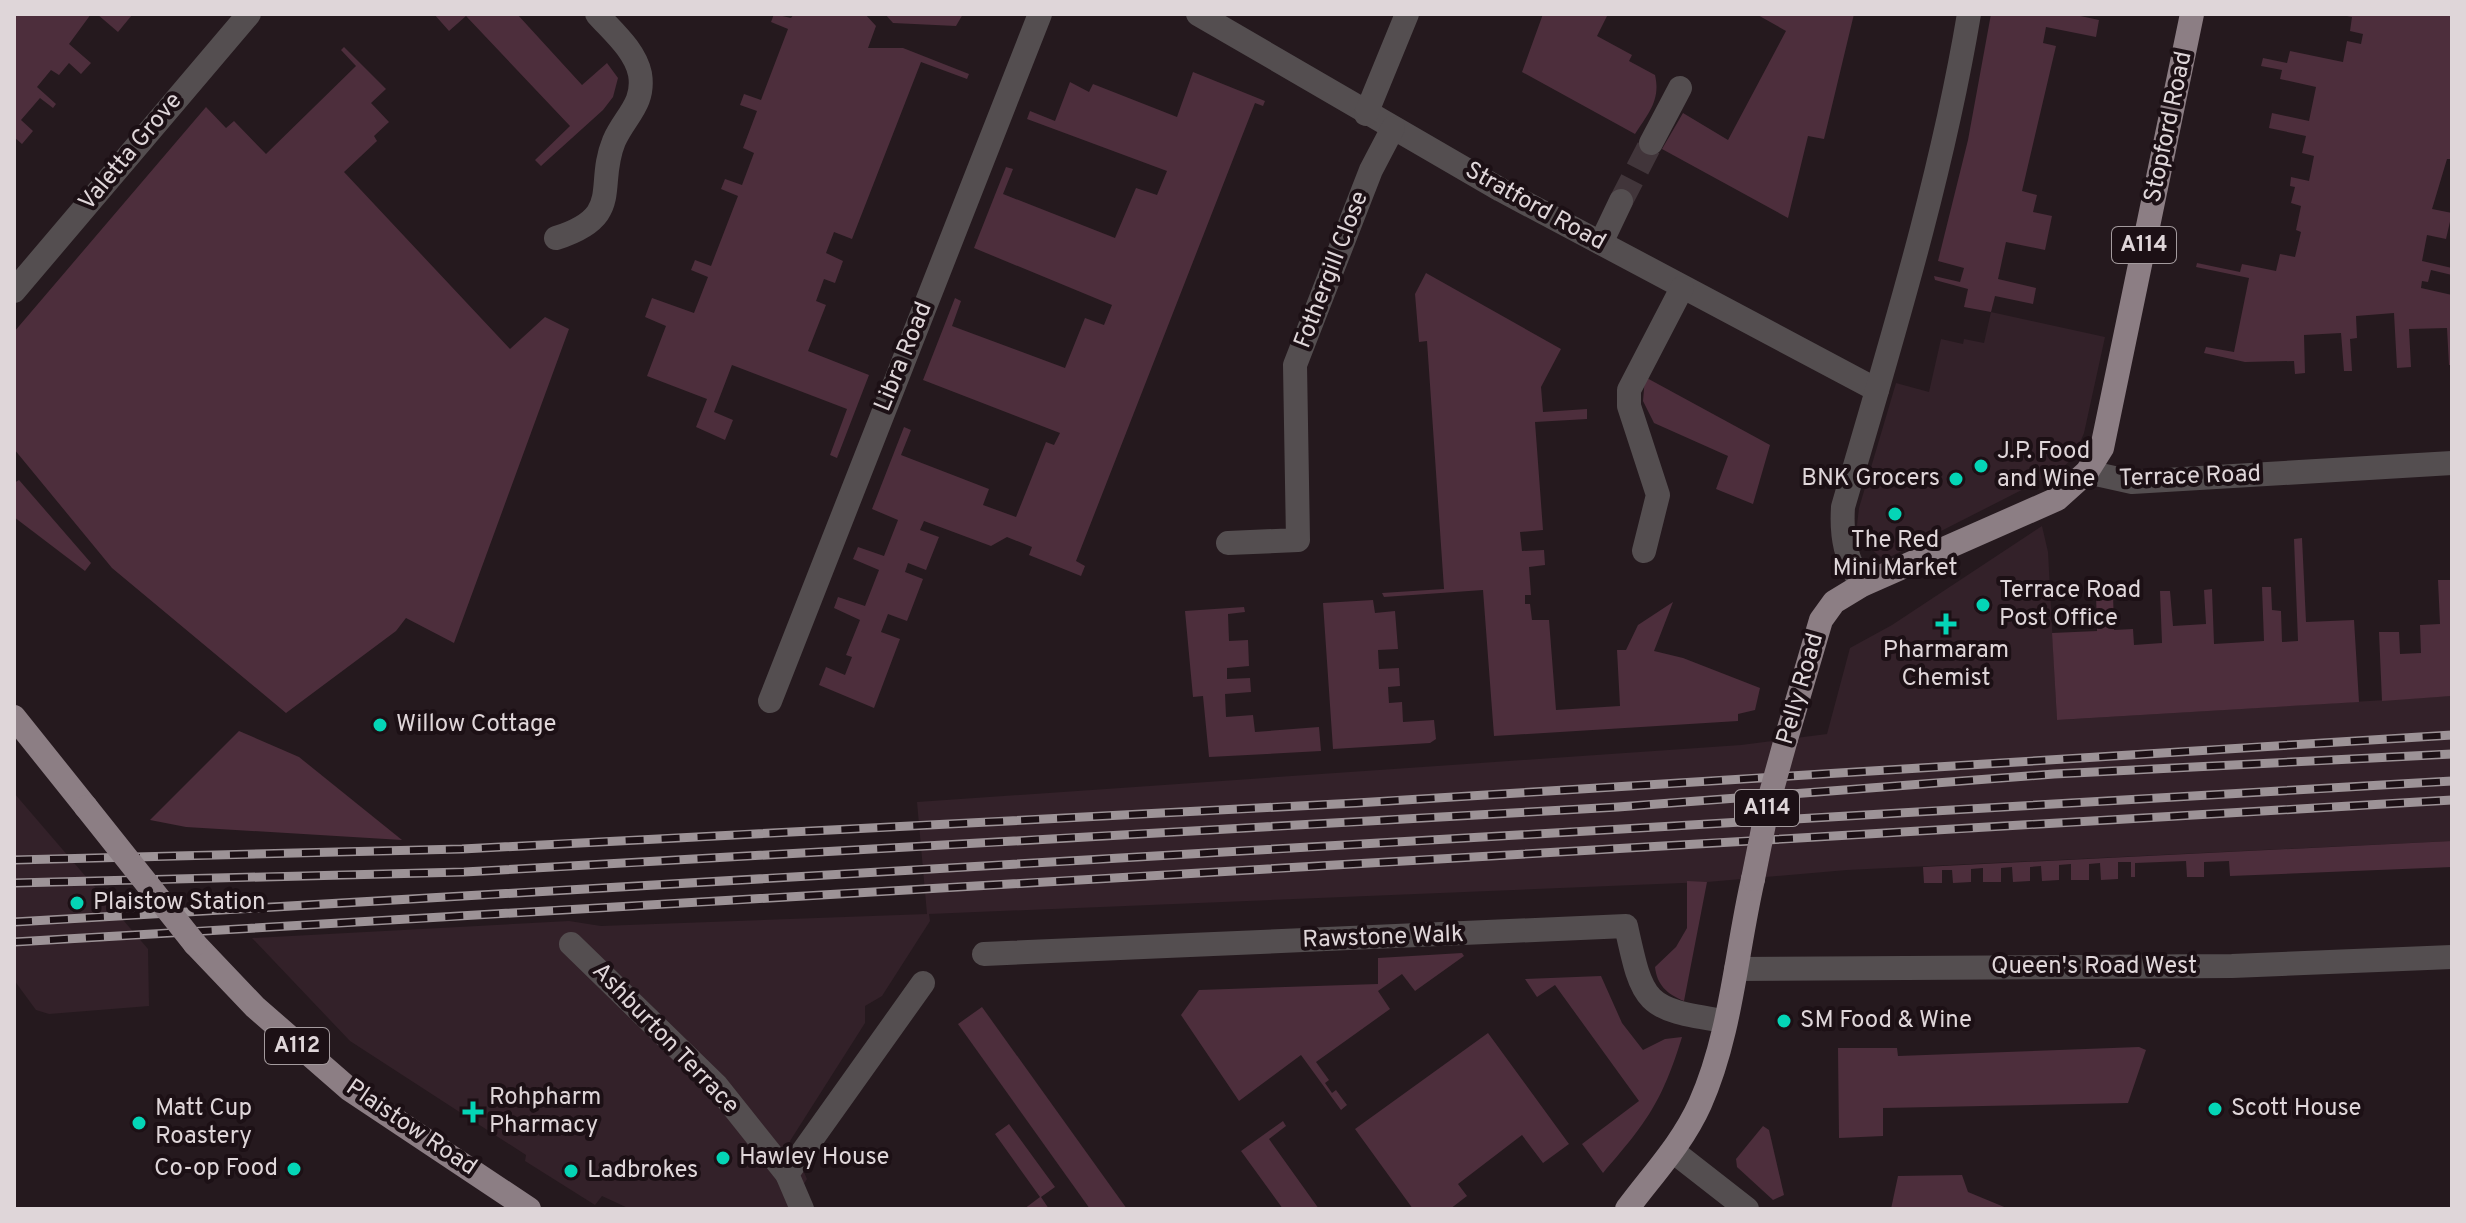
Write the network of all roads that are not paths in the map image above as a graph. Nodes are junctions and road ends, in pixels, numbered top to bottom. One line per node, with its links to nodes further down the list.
1 (249, 14): 16 (street, Valetta Grove)
2 (597, 14): 13 (street)
3 (1040, 14): 23 (street, Libra Road)
4 (1198, 14): 9 (street, Stratford Road)
5 (1407, 14): 9 (street)
6 (1969, 14): 17 (street)
7 (2192, 14): 19 (main road, Stopford Road / A114)
8 (1680, 88): 11 (street)
9 (1366, 114): 10 (street, Stratford Road)
10 (1393, 128): 14 (street, Stratford Road); 20 (street, Fothergill Close)
11 (1651, 143)
12 (1621, 201): 14 (street)
13 (556, 238)
14 (1601, 243): 15 (street, Stratford Road)
15 (1682, 288): 17 (street, Stratford Road); 21 (street)
16 (14, 291)
17 (1877, 390): 22 (street)
18 (2452, 463): 19 (street, Terrace Road)
19 (2087, 472): 22 (main road, Terrace Road / A114)
20 (1228, 543)
21 (1644, 551)
22 (1862, 585): 28 (main road, Pelly Road / A114, bridge)
23 (770, 701)
24 (14, 717): 33 (main road, Plaistow Road / A112, bridge)
25 (571, 944): 32 (street, Ashburton Terrace)
26 (984, 954): 30 (street, Rawstone Walk)
27 (2452, 957): 28 (street, Queen's Road West)
28 (1736, 969): 30 (main road, Pelly Road / A114)
29 (923, 983): 32 (street)
30 (1724, 1021): 31 (main road, Pelly Road / A114)
31 (1674, 1152): 35 (main road, A114); 36 (street)
32 (787, 1174): 34 (street, Ashburton Terrace)
33 (529, 1209)
34 (802, 1209)
35 (1627, 1209)
36 (1747, 1209)

